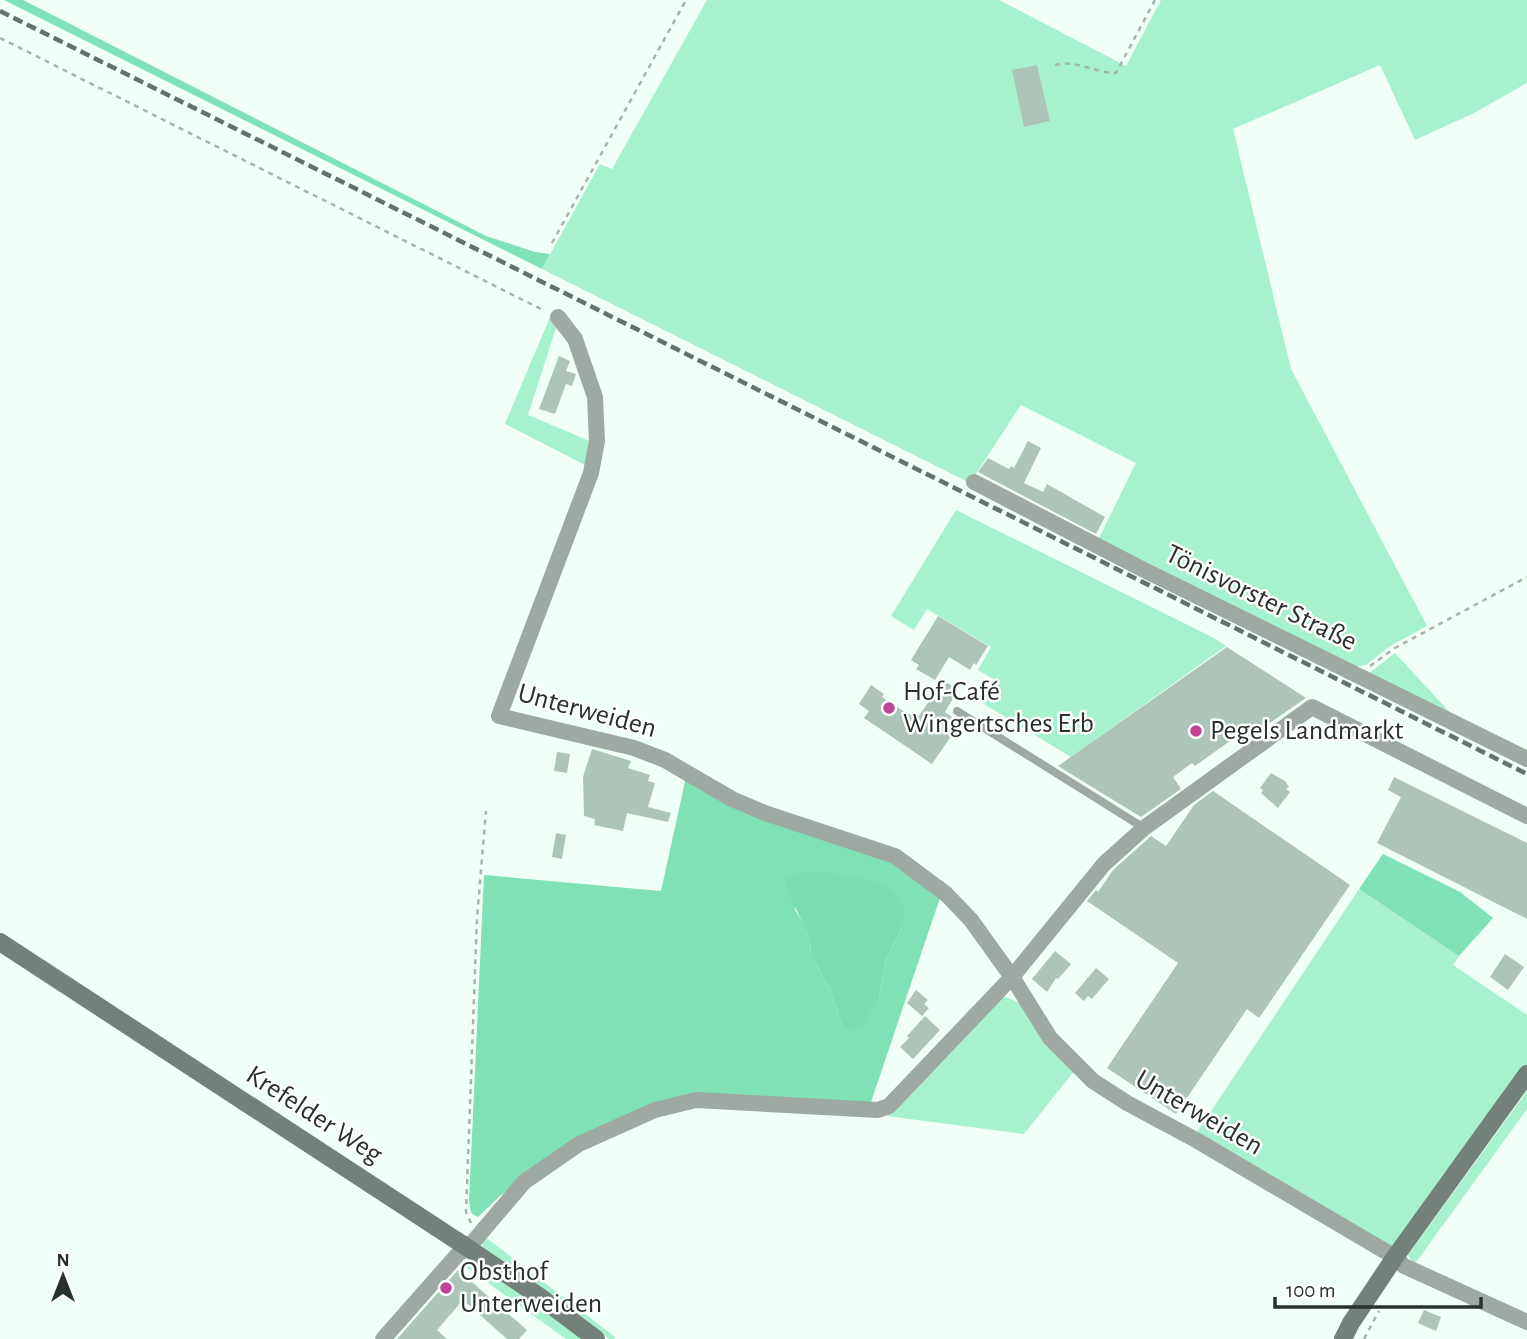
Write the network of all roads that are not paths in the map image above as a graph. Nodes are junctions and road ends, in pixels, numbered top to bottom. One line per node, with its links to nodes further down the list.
1 (558, 317): 8 (street, Unterweiden)
2 (974, 482): 4 (street, Tönisvorster Straße)
3 (957, 711): 6 (lane)
4 (1527, 759)
5 (1527, 816): 6 (street)
6 (1144, 828): 8 (street)
7 (0, 942): 10 (street, Krefelder Weg)
8 (1012, 977): 10 (street); 11 (street, Unterweiden)
9 (1527, 1073): 11 (street)
10 (472, 1241): 13 (street); 14 (street, Krefelder Weg)
11 (1395, 1257): 12 (street, Unterweiden); 15 (street)
12 (1527, 1322)
13 (383, 1339)
14 (596, 1339)
15 (1343, 1339)

